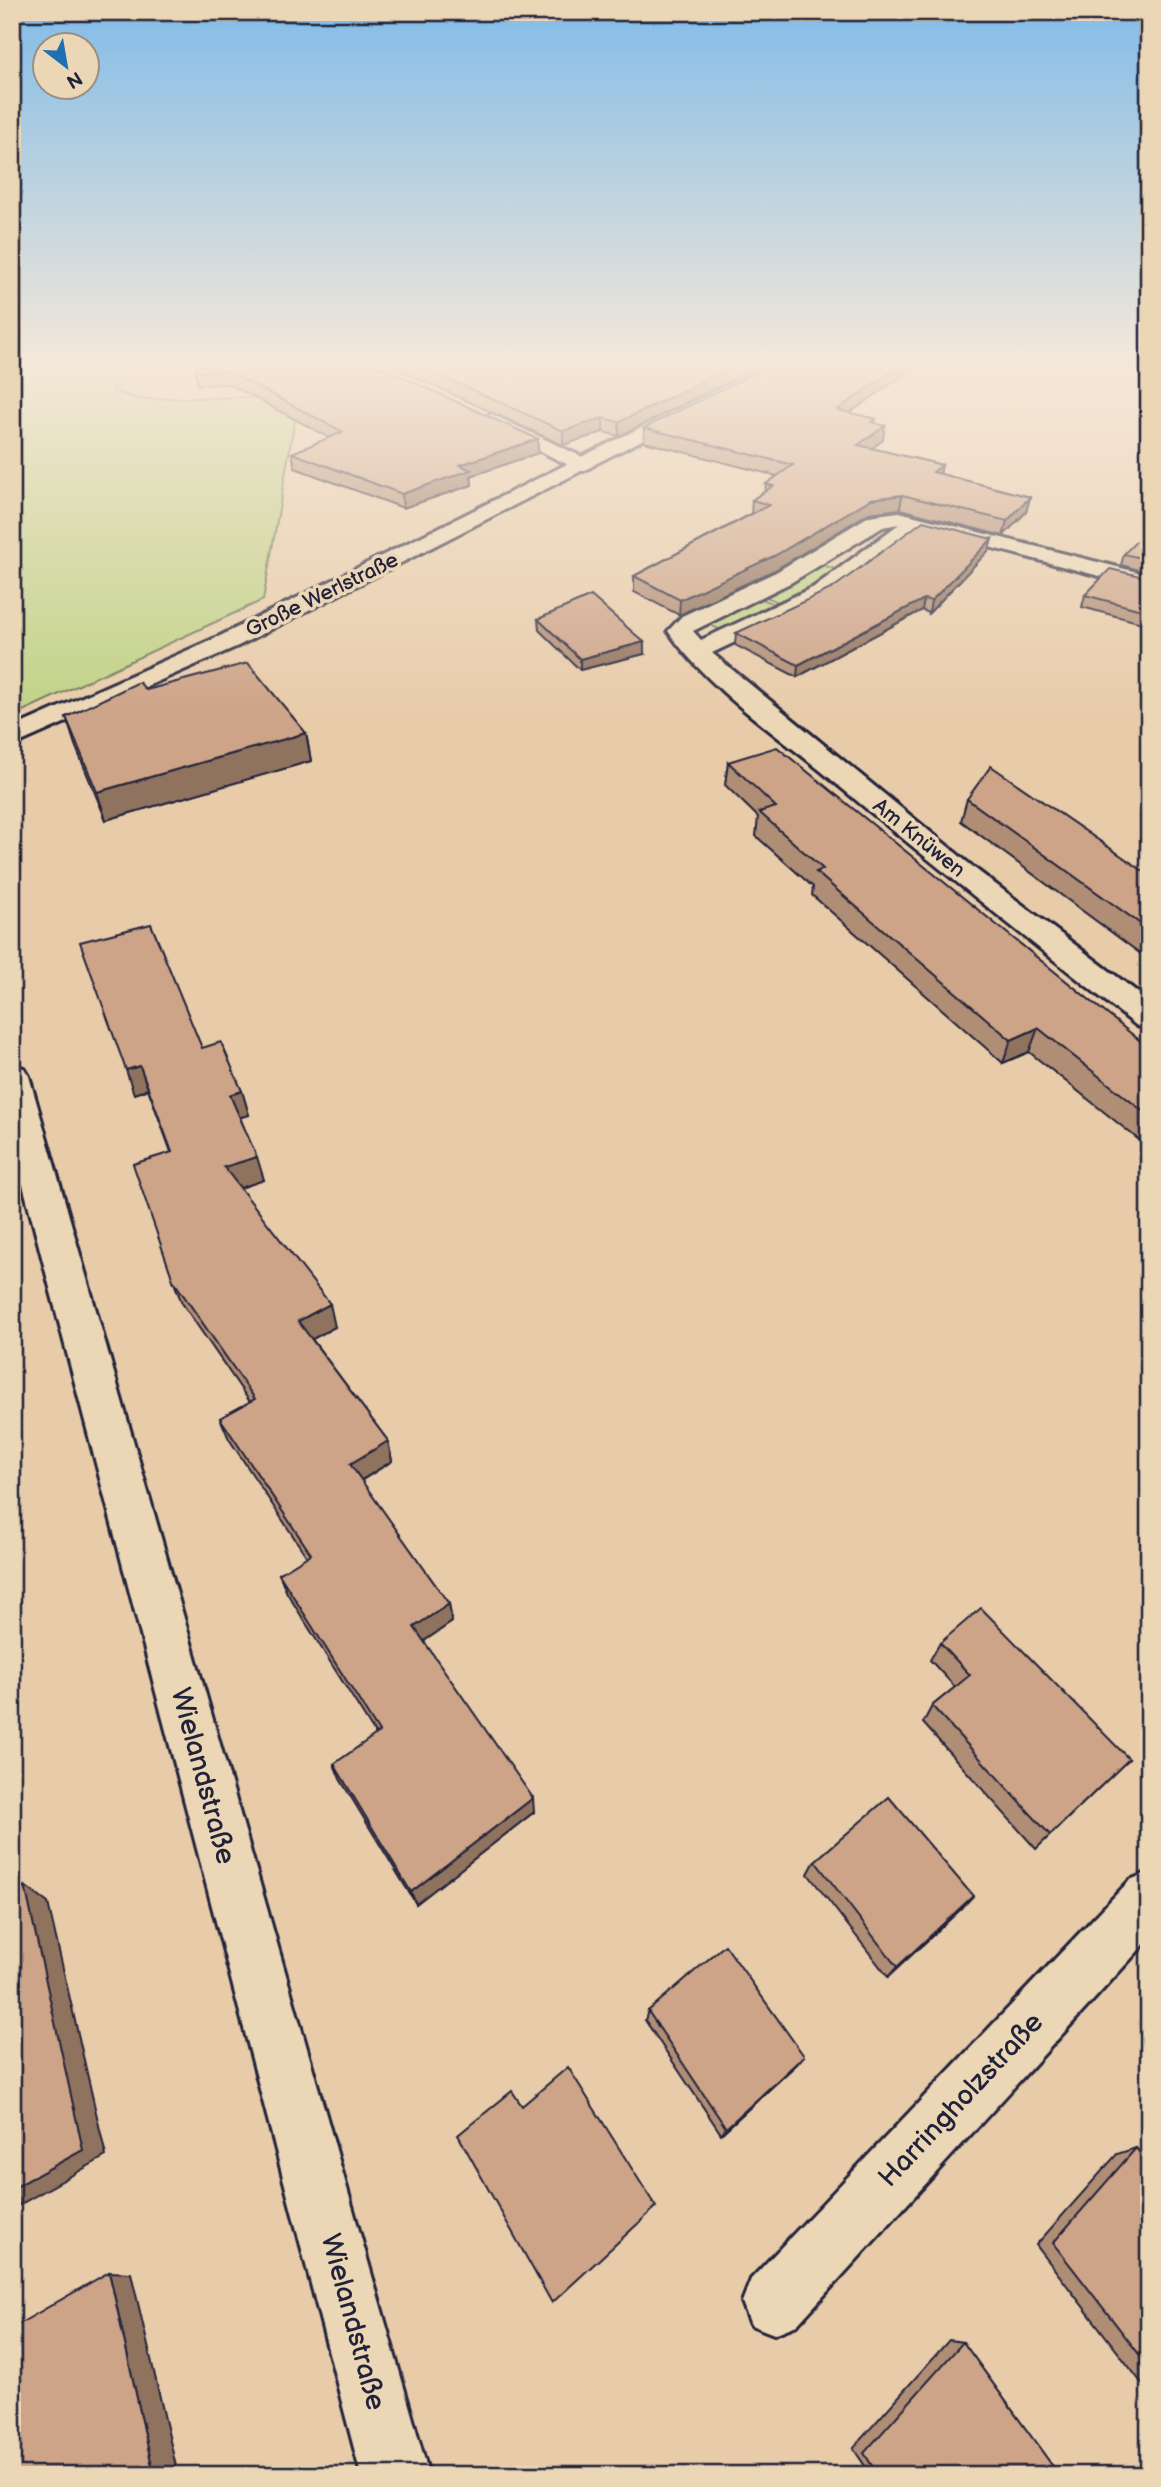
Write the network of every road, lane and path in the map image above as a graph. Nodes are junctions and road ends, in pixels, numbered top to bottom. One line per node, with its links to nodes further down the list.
1 (550, 482): 5 (street, Große Werlstraße)
2 (916, 522): 3 (street, Am Knüwen); 4 (street); 4 (street, Am Knüwen)
3 (1149, 582)
4 (698, 650): 6 (street, Am Knüwen)
5 (12, 738)
6 (1149, 1018)
7 (12, 1076): 10 (street, Wielandstraße)
8 (1149, 1899): 9 (street, Harringholzstraße)
9 (774, 2302)
10 (395, 2475)

